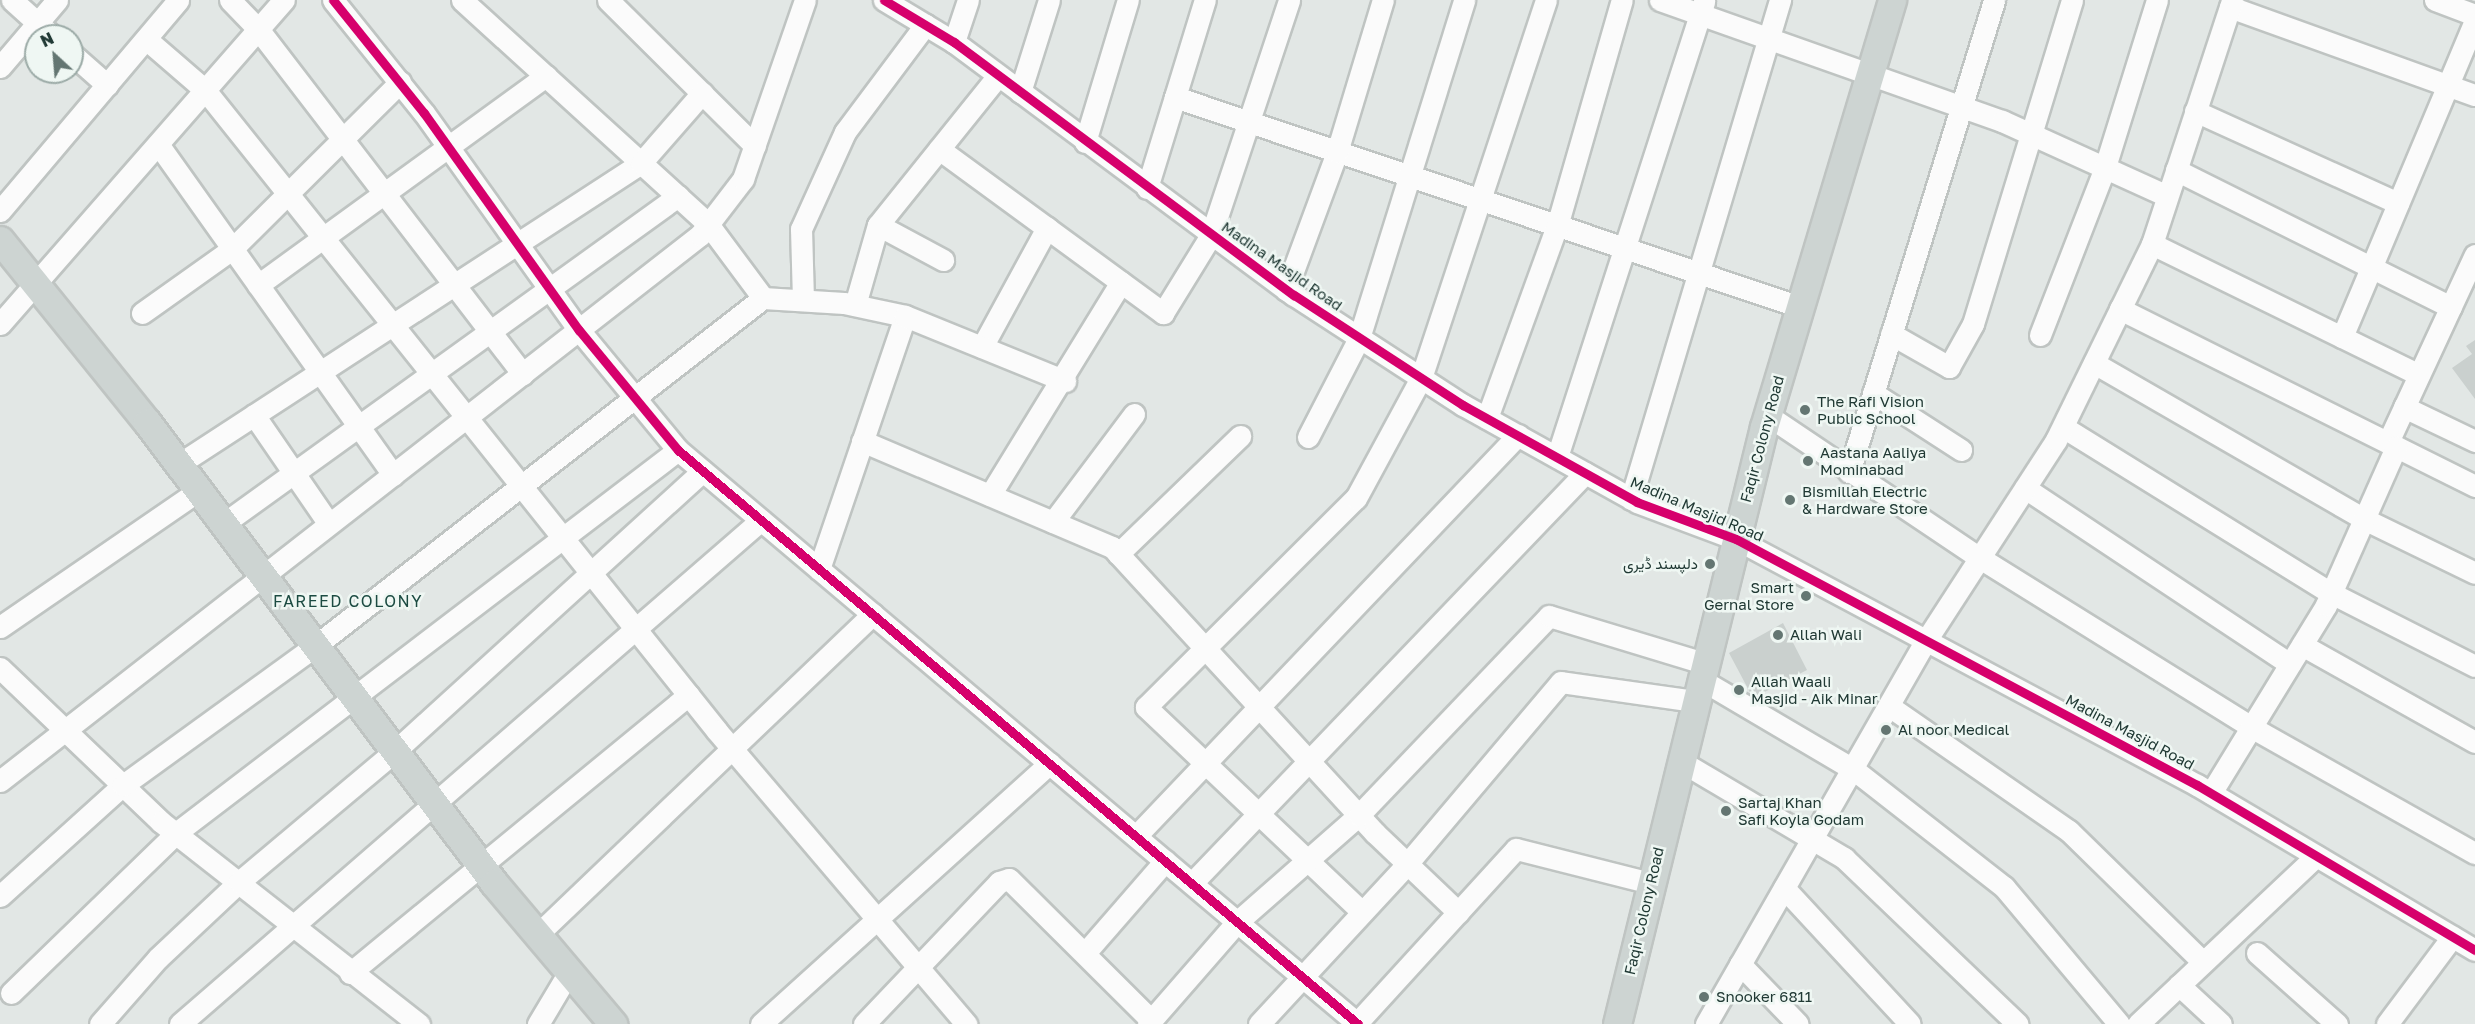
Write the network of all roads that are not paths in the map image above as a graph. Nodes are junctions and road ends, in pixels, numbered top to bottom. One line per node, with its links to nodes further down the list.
1 (12, 0): 31 (street)
2 (57, 0): 32 (street)
3 (178, 0): 36 (street)
4 (230, 0): 34 (street)
5 (284, 0): 34 (street)
6 (333, 0): 44 (street)
7 (462, 0): 42 (street)
8 (608, 0): 48 (street)
9 (805, 0): 59 (street)
10 (884, 0): 33 (street, Madina Masjid Road)
11 (968, 0): 37 (street)
12 (1049, 0): 49 (street)
13 (1128, 0): 57 (street)
14 (1205, 0): 51 (street)
15 (1289, 0): 54 (street)
16 (1383, 0): 62 (street)
17 (1464, 0): 66 (street)
18 (1546, 0): 72 (street)
19 (1622, 0): 77 (street)
20 (1659, 0): 28 (street)
21 (1780, 0): 35 (street)
22 (1892, 0): 41 (main road, Faqir Colony Road)
23 (1994, 0): 52 (street)
24 (2072, 0): 55 (street)
25 (2157, 0): 64 (street)
26 (2435, 0): 29 (street)
27 (2231, 3): 45 (street); 53 (street)
28 (1702, 7): 35 (street); 85 (street)
29 (2475, 15)
30 (2475, 21): 45 (street)
31 (38, 24)
32 (47, 24)
33 (925, 25): 37 (street, Madina Masjid Road); 97 (street)
34 (258, 29): 47 (street); 56 (street)
35 (1769, 37): 41 (street); 89 (street)
36 (146, 39): 46 (street); 47 (street)
37 (954, 42): 43 (street, Madina Masjid Road)
38 (24, 47): 40 (street)
39 (84, 65): 46 (street)
40 (0, 67)
41 (1870, 72): 52 (street); 99 (main road, Faqir Colony Road)
42 (546, 76): 60 (street); 63 (street)
43 (998, 76): 49 (street, Madina Masjid Road); 61 (street)
44 (400, 82): 56 (street); 60 (street)
45 (2448, 83): 50 (street); 73 (street)
46 (107, 85): 74 (street)
47 (205, 90): 58 (street); 68 (street)
48 (702, 93): 59 (street); 63 (street)
49 (1020, 93): 57 (street, Madina Masjid Road)
50 (2475, 95)
51 (1175, 97): 54 (street); 67 (street)
52 (1960, 105): 55 (street); 108 (street)
53 (2195, 111): 65 (street); 73 (street)
54 (1249, 120): 62 (street); 79 (street)
55 (2034, 135): 64 (street); 108 (street)
56 (342, 139): 68 (street); 69 (street)
57 (1085, 142): 67 (street, Madina Masjid Road)
58 (158, 144): 84 (street); 90 (street)
59 (755, 146): 75 (street)
60 (448, 147): 69 (street); 82 (street)
61 (939, 149): 76 (street); 78 (street)
62 (1337, 152): 66 (street); 95 (street)
63 (641, 163): 70 (street); 82 (street)
64 (2105, 167): 71 (street); 109 (street)
65 (2176, 170): 71 (street); 88 (street)
66 (1408, 176): 72 (street); 111 (street)
67 (1147, 188): 79 (street, Madina Masjid Road)
68 (288, 193): 80 (street); 84 (street)
69 (384, 194): 80 (street); 93 (street)
70 (678, 196): 75 (street); 94 (street)
71 (2168, 196): 83 (street)
72 (1483, 201): 77 (street); 118 (street)
73 (2398, 204): 88 (street)
74 (0, 211)
75 (708, 224): 96 (street); 106 (street)
76 (878, 225): 87 (street); 98 (street)
77 (1557, 226): 85 (street); 127 (street)
78 (1047, 228): 91 (street); 112 (street)
79 (1211, 235): 91 (street); 95 (street, Madina Masjid Road)
80 (324, 237): 92 (street); 105 (street)
81 (0, 240): 90 (main road)
82 (517, 244): 93 (street); 94 (street)
83 (2152, 244): 101 (street); 110 (street)
84 (232, 249): 92 (street); 102 (street)
85 (1626, 249): 89 (street); 138 (street)
86 (2475, 255): 100 (street)
87 (943, 260)
88 (2370, 269): 100 (street); 110 (street)
89 (1702, 275): 99 (street); 150 (street)
90 (37, 282): 104 (street); 139 (main road)
91 (1120, 282): 119 (street)
92 (258, 285): 114 (street)
93 (454, 285): 105 (street); 107 (street)
94 (550, 289): 106 (street); 107 (street)
95 (1286, 290): 111 (street, Madina Masjid Road)
96 (763, 297): 97 (street); 121 (street)
97 (802, 300): 98 (street)
98 (855, 305): 103 (street)
99 (1800, 307): 125 (main road, Faqir Colony Road)
100 (2451, 307): 117 (street)
101 (2120, 309): 113 (street); 135 (street)
102 (142, 313)
103 (904, 316): 112 (street); 133 (street)
104 (0, 324)
105 (393, 324): 114 (street); 115 (street)
106 (579, 330): 116 (street); 121 (street)
107 (490, 332): 115 (street); 116 (street)
108 (1891, 334): 120 (street)
109 (2040, 335)
110 (2342, 337): 117 (street)
111 (1359, 338): 118 (street, Madina Masjid Road); 132 (street)
112 (982, 347): 119 (street)
113 (2094, 363): 129 (street); 151 (street)
114 (320, 372): 124 (street); 128 (street)
115 (433, 373): 126 (street); 128 (street)
116 (522, 374): 126 (street)
117 (2419, 375): 122 (street)
118 (1421, 378): 127 (street, Madina Masjid Road); 171 (street)
119 (1065, 381): 149 (street)
120 (1873, 393): 137 (street); 141 (street)
121 (634, 397): 136 (street); 145 (street)
122 (2404, 407): 134 (street); 135 (street)
123 (1134, 414): 153 (street)
124 (255, 415): 139 (street); 142 (street)
125 (1767, 415): 141 (street); 157 (main road, Faqir Colony Road)
126 (468, 417): 144 (street); 145 (street)
127 (1487, 418): 130 (street, Madina Masjid Road)
128 (359, 426): 142 (street); 144 (street)
129 (2063, 426): 147 (street); 164 (street)
130 (1518, 435): 138 (street, Madina Masjid Road); 179 (street)
131 (1240, 436): 158 (street)
132 (1308, 437)
133 (862, 441): 149 (street); 160 (street)
134 (2475, 441)
135 (2392, 444): 146 (street); 151 (street)
136 (678, 450): 140 (street); 156 (street)
137 (1961, 450)
138 (1557, 457): 143 (street, Madina Masjid Road)
139 (179, 464): 148 (main road)
140 (703, 471): 152 (street); 161 (street)
141 (1849, 472): 159 (street)
142 (294, 473): 154 (street); 155 (street)
143 (1584, 473): 150 (street, Madina Masjid Road); 185 (street)
144 (393, 475): 155 (street)
145 (522, 484): 156 (street); 170 (street)
146 (2475, 486)
147 (2025, 488): 159 (street); 172 (street)
148 (198, 490): 154 (main road); 166 (street)
149 (990, 495): 153 (street)
150 (1631, 499): 157 (street, Madina Masjid Road)
151 (2364, 519): 162 (street); 164 (street)
152 (761, 520): 160 (street); 167 (street)
153 (1053, 522): 158 (street)
154 (223, 524): 163 (main road)
155 (329, 524): 163 (street)
156 (565, 539): 161 (street); 177 (street)
157 (1736, 539): 168 (street, Madina Masjid Road); 175 (main road, Faqir Colony Road)
158 (1118, 554): 171 (street)
159 (1980, 558): 168 (street); 180 (street)
160 (819, 569): 165 (street)
161 (591, 572): 167 (street); 184 (street)
162 (2475, 573)
163 (262, 576): 170 (main road); 181 (street)
164 (2331, 593): 169 (street); 173 (street)
165 (873, 614): 183 (street); 187 (street)
166 (0, 627)
167 (636, 629): 176 (street); 193 (street)
168 (1925, 642): 178 (street); 192 (street, Madina Masjid Road)
169 (2302, 645): 172 (street); 182 (street)
170 (315, 646): 177 (main road); 191 (street)
171 (1205, 648): 179 (street); 188 (street)
172 (2290, 664): 180 (street)
173 (2475, 666)
174 (3, 675): 181 (street)
175 (1699, 681): 186 (main road, Faqir Colony Road); 189 (street); 195 (street); 203 (street)
176 (688, 695): 183 (street); 204 (street)
177 (356, 701): 184 (main road); 196 (street)
178 (1889, 706): 189 (street); 220 (street)
179 (1259, 707): 185 (street); 188 (street)
180 (2251, 727): 192 (street); 199 (street)
181 (65, 729): 190 (street); 191 (street)
182 (2475, 742)
183 (732, 748): 212 (street); 215 (street)
184 (395, 751): 193 (main road); 205 (street)
185 (1309, 761): 194 (street); 195 (street)
186 (1680, 761): 198 (street); 207 (main road, Faqir Colony Road)
187 (1050, 763): 197 (street); 212 (street)
188 (1205, 763): 194 (street); 197 (street)
189 (1853, 769): 198 (street); 244 (street)
190 (0, 781)
191 (123, 785): 196 (street); 209 (street)
192 (2211, 793): 200 (street, Madina Masjid Road)
193 (436, 805): 204 (main road); 214 (street)
194 (1259, 814): 201 (street); 206 (street)
195 (1359, 815): 201 (street); 203 (street)
196 (176, 833): 205 (street); 227 (street)
197 (1136, 836): 202 (street)
198 (1810, 836): 208 (street); 243 (street)
199 (2475, 853)
200 (2316, 856): 216 (street, Madina Masjid Road); 220 (street)
201 (1307, 860): 210 (street); 213 (street)
202 (1165, 861): 206 (street); 218 (street)
203 (1407, 864): 210 (street); 211 (street)
204 (483, 867): 215 (main road); 223 (street)
205 (239, 882): 214 (street); 231 (street)
206 (1192, 883): 213 (street)
207 (1650, 883): 211 (street); 239 (main road, Faqir Colony Road)
208 (1784, 888): 221 (street); 242 (street)
209 (0, 896)
210 (1362, 912): 225 (street)
211 (1458, 912): 238 (street)
212 (877, 919): 222 (street); 235 (street)
213 (1236, 923): 225 (street); 228 (street)
214 (296, 928): 223 (street); 229 (street)
215 (538, 934): 224 (main road)
216 (2452, 937): 217 (street, Madina Masjid Road); 248 (street)
217 (2475, 950)
218 (1085, 953): 222 (street); 228 (street)
219 (2257, 953): 247 (street)
220 (2203, 962): 226 (street)
221 (1740, 964): 240 (street); 241 (street)
222 (918, 970): 230 (street); 236 (street)
223 (351, 972): 232 (street)
224 (569, 972): 233 (street); 234 (main road)
225 (1302, 978): 237 (street); 238 (street)
226 (2179, 985): 245 (street); 246 (street)
227 (11, 993)
228 (1150, 1022)
229 (183, 1023)
230 (964, 1023)
231 (100, 1024)
232 (419, 1024)
233 (538, 1024)
234 (613, 1024)
235 (761, 1024)
236 (864, 1024)
237 (1259, 1024)
238 (1357, 1024)
239 (1617, 1024)
240 (1706, 1024)
241 (1798, 1024)
242 (1910, 1024)
243 (2018, 1024)
244 (2119, 1024)
245 (2138, 1024)
246 (2222, 1024)
247 (2337, 1024)
248 (2387, 1024)

